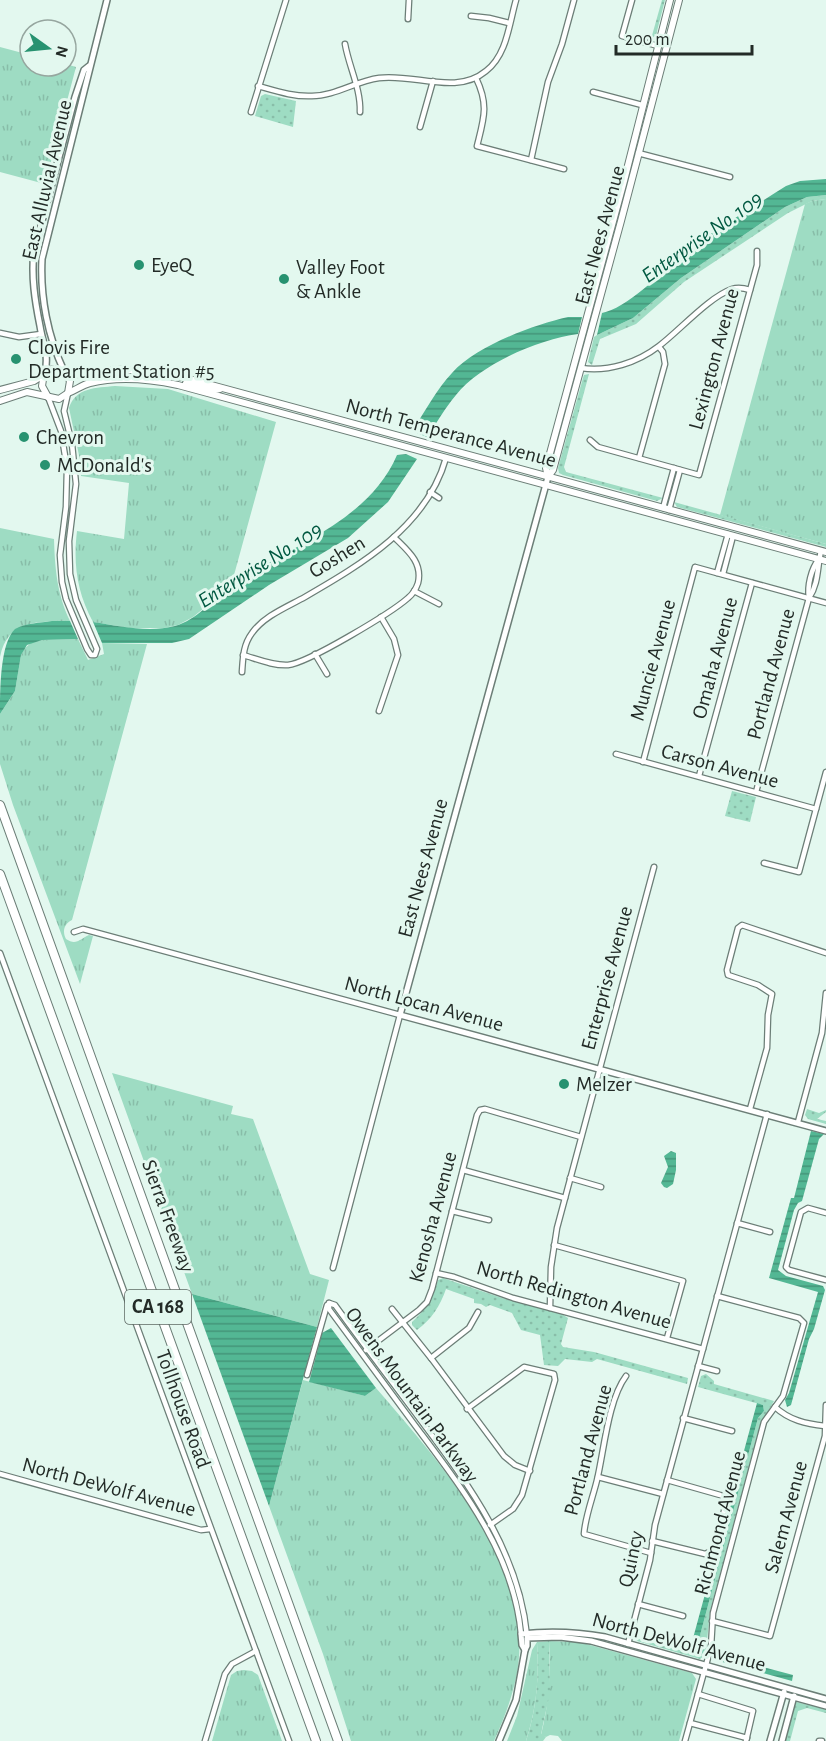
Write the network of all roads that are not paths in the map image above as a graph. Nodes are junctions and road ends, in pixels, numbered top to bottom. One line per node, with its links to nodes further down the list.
1 (107, 0): 14 (street, East Alluvial Avenue)
2 (286, 0): 18 (street)
3 (409, 0): 10 (street)
4 (516, 0): 11 (street)
5 (574, 0): 26 (street)
6 (632, 0): 13 (street)
7 (670, 0): 13 (main road, East Nees Avenue)
8 (679, 0): 23 (main road, East Nees Avenue)
9 (471, 16): 11 (street)
10 (408, 19)
11 (509, 23): 15 (street)
12 (345, 44): 17 (street)
13 (658, 46): 20 (main road, East Nees Avenue); 23 (main road)
14 (89, 66): 32 (street, East Alluvial Avenue); 35 (street, East Alluvial Avenue)
15 (476, 78): 16 (street); 26 (street)
16 (433, 81): 17 (street); 24 (street)
17 (355, 85): 18 (street); 22 (street)
18 (258, 86): 21 (street)
19 (593, 92): 20 (street)
20 (642, 105): 25 (main road); 47 (main road, East Nees Avenue)
21 (251, 112)
22 (360, 112)
23 (648, 114): 25 (main road, East Nees Avenue)
24 (420, 128)
25 (638, 153): 28 (street); 34 (main road, East Nees Avenue)
26 (531, 160): 27 (street)
27 (564, 169)
28 (730, 177)
29 (757, 251): 30 (street, Lexington Avenue)
30 (750, 290): 33 (street); 46 (street, Lexington Avenue)
31 (0, 333): 32 (street)
32 (41, 334): 36 (street, East Alluvial Avenue)
33 (658, 347): 34 (street); 45 (street)
34 (581, 368): 47 (main road, East Nees Avenue)
35 (64, 371): 36 (main road); 38 (main road, North Temperance Avenue); 40 (main road)
36 (45, 373): 39 (main road); 41 (main road)
37 (165, 382): 38 (main road); 40 (main road, North Temperance Avenue); 44 (main road, North Temperance Avenue)
38 (222, 388): 47 (main road, North Temperance Avenue)
39 (0, 390)
40 (68, 393): 41 (main road); 41 (street)
41 (48, 397): 42 (main road)
42 (0, 401)
43 (590, 440): 45 (street)
44 (446, 458): 48 (main road, North Temperance Avenue); 49 (street, Goshen)
45 (639, 458): 46 (street)
46 (677, 469): 51 (street)
47 (548, 477): 48 (street, East Nees Avenue); 51 (main road, North Temperance Avenue)
48 (546, 485): 52 (main road, North Temperance Avenue); 82 (street, East Nees Avenue)
49 (430, 492): 50 (street); 53 (street, Goshen)
50 (439, 498)
51 (666, 509): 54 (main road, North Temperance Avenue)
52 (731, 535): 55 (main road, North Temperance Avenue); 56 (street)
53 (394, 537): 58 (street); 64 (street, Goshen)
54 (824, 552): 55 (street, Portland Avenue)
55 (823, 560): 59 (street, Portland Avenue)
56 (720, 573): 57 (street); 69 (street, Muncie Avenue)
57 (752, 583): 59 (street); 71 (street, Omaha Avenue)
58 (414, 591): 61 (street); 62 (street)
59 (809, 598): 60 (street); 72 (street, Portland Avenue)
60 (826, 603)
61 (439, 604)
62 (381, 617): 63 (street); 67 (street)
63 (315, 654): 64 (street); 66 (street)
64 (243, 655): 65 (street, Goshen)
65 (242, 672)
66 (327, 674)
67 (379, 711)
68 (616, 754): 69 (street, Carson Avenue)
69 (643, 762): 71 (street, Carson Avenue)
70 (826, 772): 74 (street)
71 (699, 776): 72 (street, Carson Avenue)
72 (756, 792): 74 (street, Carson Avenue)
73 (0, 806): 155 (highway, Sierra Freeway / CA 168)
74 (816, 809): 75 (street)
75 (764, 863)
76 (654, 867): 85 (street, Enterprise Avenue)
77 (0, 874): 154 (highway, Sierra Freeway / CA 168)
78 (74, 932): 82 (street, North Locan Avenue)
79 (0, 953): 132 (street, Tollhouse Road)
80 (826, 953): 86 (street)
81 (826, 993): 83 (street)
82 (400, 1015): 85 (street, North Locan Avenue); 101 (street, East Nees Avenue)
83 (819, 1045): 84 (street); 88 (street)
84 (826, 1047)
85 (600, 1068): 86 (street, North Locan Avenue); 90 (street, Enterprise Avenue)
86 (750, 1109): 87 (street, North Locan Avenue)
87 (766, 1114): 88 (street, North Locan Avenue); 98 (street)
88 (798, 1122): 89 (street, North Locan Avenue)
89 (826, 1131)
90 (581, 1137): 91 (street, Kenosha Avenue); 92 (street, Enterprise Avenue)
91 (463, 1170): 94 (street); 95 (street, Kenosha Avenue)
92 (570, 1178): 93 (street); 94 (street, Enterprise Avenue)
93 (602, 1187)
94 (564, 1198): 100 (street, Enterprise Avenue)
95 (452, 1211): 97 (street); 102 (street, Kenosha Avenue)
96 (826, 1213): 103 (street)
97 (489, 1220)
98 (737, 1223): 99 (street); 104 (street)
99 (770, 1232)
100 (554, 1245): 106 (street, Enterprise Avenue); 110 (street)
101 (333, 1268)
102 (436, 1273): 106 (street, North Redington Avenue); 109 (street, Kenosha Avenue)
103 (826, 1280)
104 (717, 1296): 111 (street); 120 (street, Richmond Avenue)
105 (329, 1303): 112 (street, Owens Mountain Parkway); 113 (street, Owens Mountain Parkway); 117 (street)
106 (550, 1308): 110 (street, North Redington Avenue)
107 (392, 1309): 109 (street)
108 (478, 1312): 114 (street)
109 (403, 1323): 112 (street, Kenosha Avenue); 114 (street)
110 (667, 1338): 111 (street, North Redington Avenue)
111 (703, 1348): 115 (street)
112 (367, 1350): 113 (street, Kenosha Avenue); 130 (street, Owens Mountain Parkway)
113 (362, 1354): 131 (street, Owens Mountain Parkway)
114 (431, 1358): 121 (street)
115 (698, 1366): 116 (street); 122 (street)
116 (717, 1371)
117 (307, 1375)
118 (626, 1376): 127 (street, Portland Avenue)
119 (826, 1405): 123 (street, Salem Avenue)
120 (775, 1407): 123 (street); 137 (street, Richmond Avenue)
121 (468, 1409): 125 (street); 125 (street)
122 (683, 1418): 124 (street); 128 (street)
123 (825, 1426): 137 (street, Salem Avenue)
124 (732, 1431)
125 (530, 1471): 130 (street)
126 (0, 1474): 132 (street, North DeWolf Avenue)
127 (598, 1477): 129 (street); 134 (street, Portland Avenue)
128 (667, 1480): 129 (street, Quincy); 133 (street)
129 (663, 1494): 133 (street, Quincy)
130 (491, 1524): 131 (street); 138 (street, Owens Mountain Parkway)
131 (486, 1528): 138 (street, Owens Mountain Parkway)
132 (210, 1529): 140 (street, Tollhouse Road)
133 (652, 1541): 134 (street, Quincy)
134 (651, 1553): 135 (street, Quincy)
135 (638, 1604): 136 (street); 139 (street, Quincy)
136 (683, 1616)
137 (712, 1621): 141 (street, Richmond Avenue)
138 (524, 1636): 139 (street, North DeWolf Avenue); 142 (street, North DeWolf Avenue); 156 (street, Owens Mountain Parkway)
139 (628, 1644): 141 (street, North DeWolf Avenue)
140 (256, 1651): 152 (street); 153 (street, Tollhouse Road)
141 (706, 1666): 142 (street, Richmond Avenue); 143 (street, North DeWolf Avenue)
142 (704, 1672): 145 (street, Richmond Avenue); 146 (street, North DeWolf Avenue)
143 (785, 1687): 144 (street, North DeWolf Avenue); 146 (street)
144 (796, 1690): 147 (street); 148 (street, North DeWolf Avenue)
145 (698, 1694): 150 (street, Richmond Avenue); 151 (street)
146 (783, 1694): 147 (street, North DeWolf Avenue); 158 (street)
147 (794, 1697): 149 (street, North DeWolf Avenue); 159 (street)
148 (826, 1699)
149 (826, 1706)
150 (690, 1723): 151 (street); 157 (street, Richmond Avenue)
151 (747, 1740)
152 (205, 1741)
153 (289, 1741)
154 (316, 1741)
155 (338, 1741)
156 (500, 1741)
157 (685, 1741)
158 (770, 1741)
159 (782, 1741)

